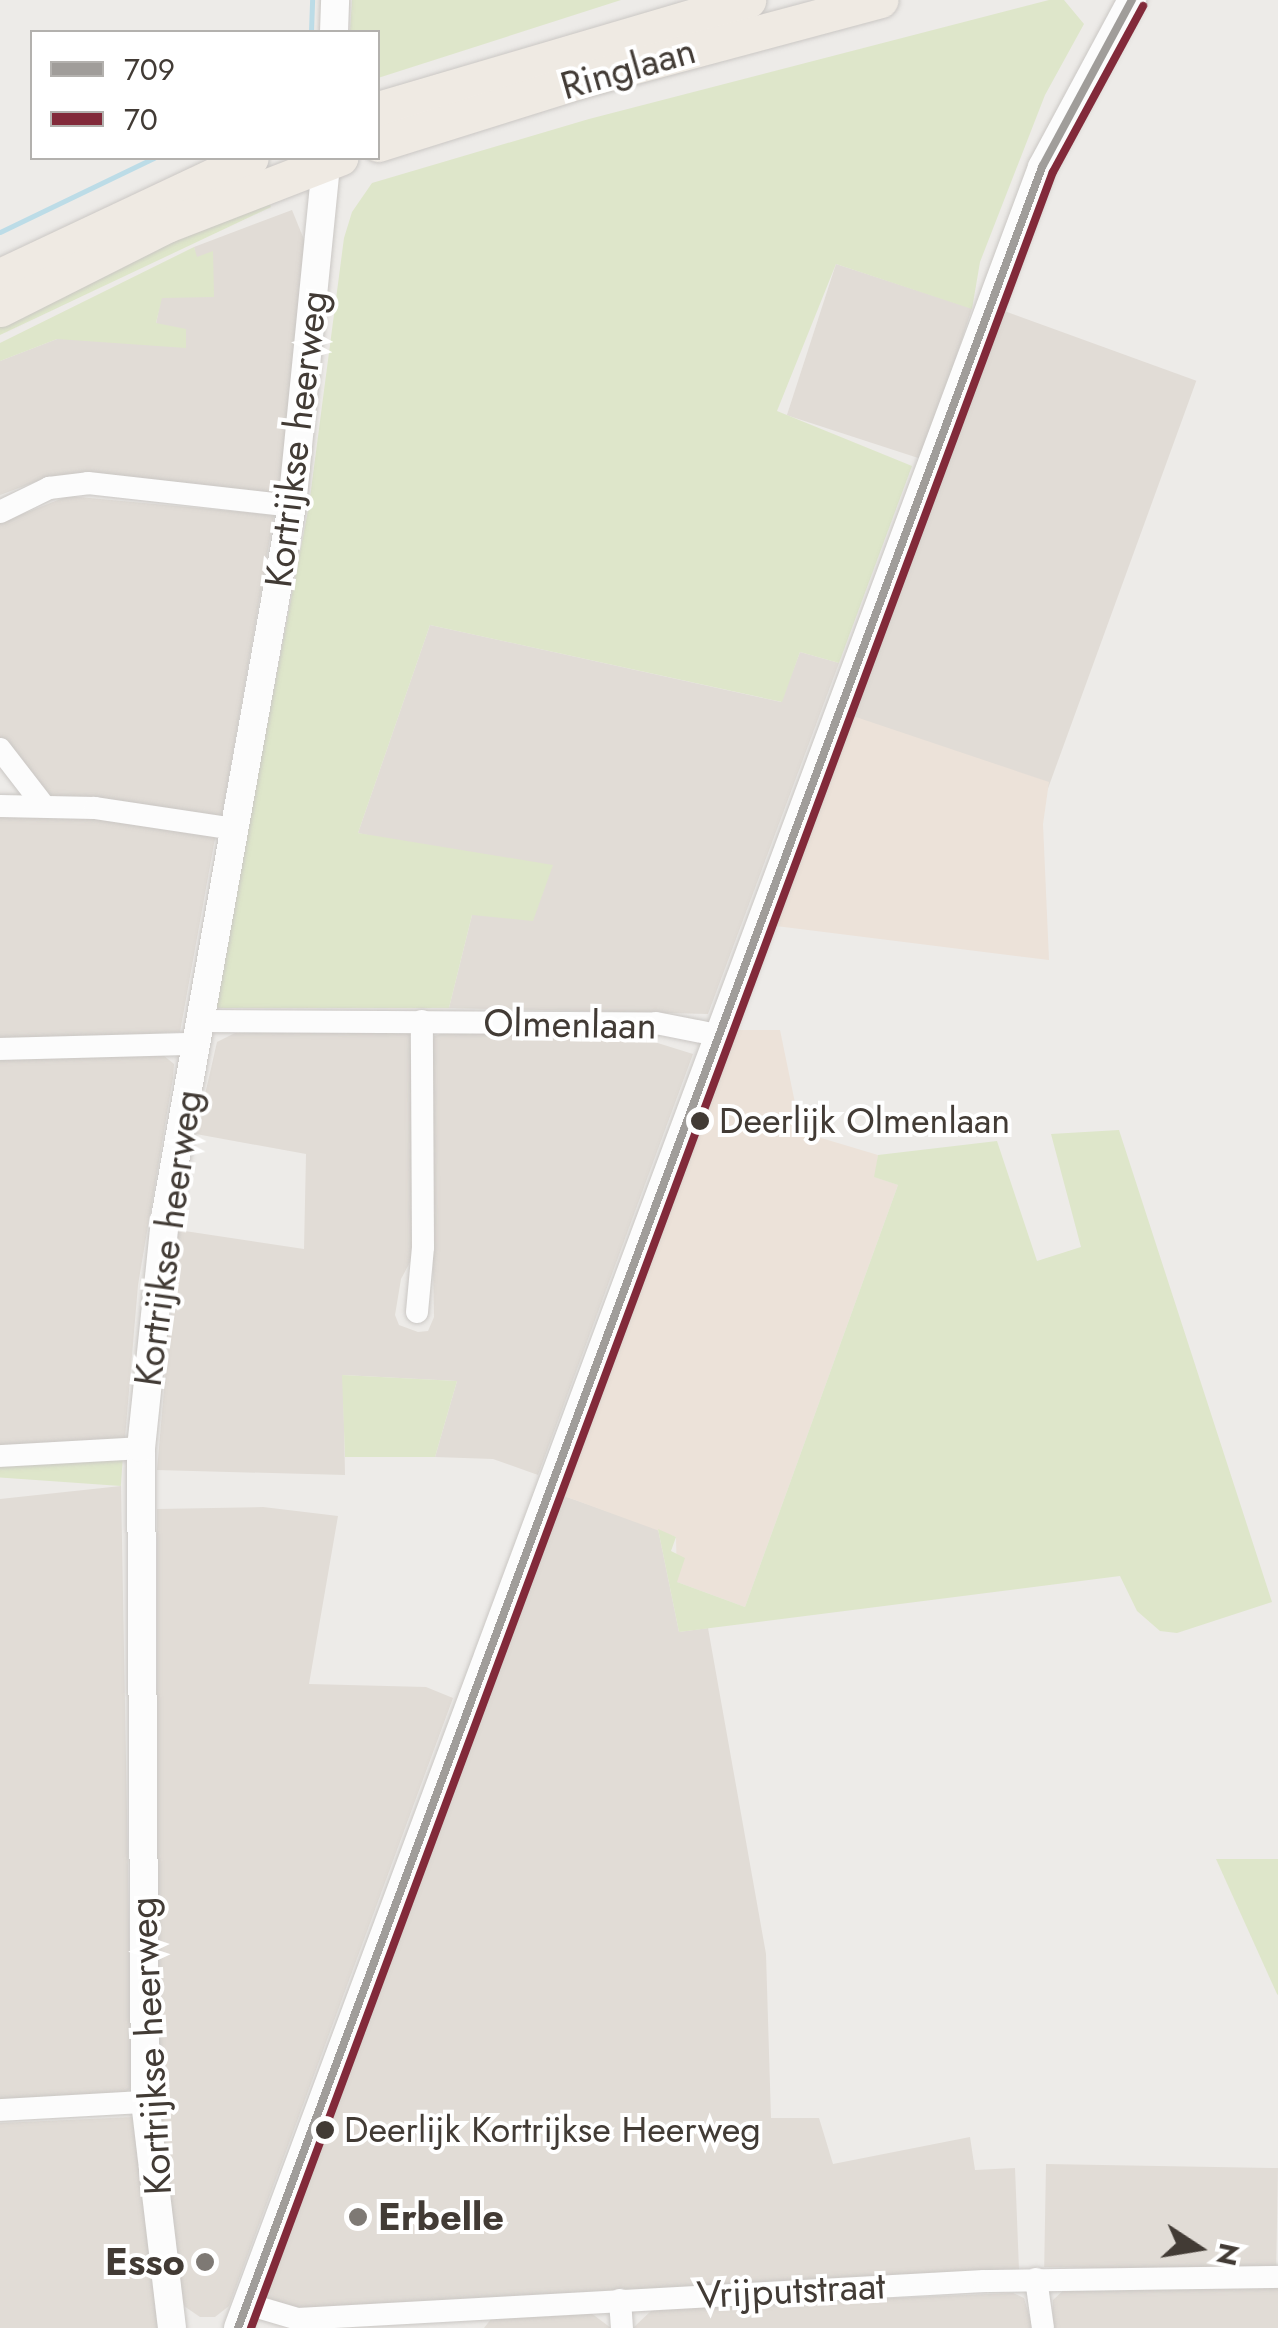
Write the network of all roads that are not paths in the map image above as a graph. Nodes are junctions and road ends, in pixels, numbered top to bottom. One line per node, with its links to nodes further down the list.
1 (335, 0): 6 (street)
2 (748, 0): 8 (main road, Ringlaan)
3 (880, 0): 9 (main road, Ringlaan)
4 (1106, 0): 7 (street)
5 (1132, 0): 7 (street)
6 (334, 30)
7 (1109, 35): 23 (street)
8 (380, 108)
9 (380, 143)
10 (247, 160): 13 (main road)
11 (329, 160): 14 (main road)
12 (331, 160): 15 (street, Kortrijkse heerweg)
13 (0, 276)
14 (0, 310)
15 (292, 506): 16 (street); 20 (street, Kortrijkse heerweg)
16 (0, 512)
17 (0, 748): 19 (street)
18 (0, 806): 19 (street)
19 (44, 806): 20 (street)
20 (234, 829): 22 (street, Kortrijkse heerweg)
21 (422, 1021): 22 (street, Olmenlaan); 23 (street, Olmenlaan); 25 (street)
22 (197, 1032): 24 (street, Olmenlaan); 26 (street, Kortrijkse heerweg)
23 (718, 1034): 33 (street)
24 (0, 1049)
25 (417, 1312)
26 (141, 1448): 27 (street); 28 (street, Kortrijkse heerweg)
27 (0, 1456)
28 (145, 2102): 29 (street); 35 (street, Kortrijkse heerweg)
29 (0, 2110)
30 (1278, 2277): 31 (street, Vrijputstraat)
31 (1036, 2280): 32 (street, Vrijputstraat); 37 (street)
32 (620, 2300): 34 (street, Vrijputstraat); 36 (street)
33 (242, 2316): 34 (street, Vrijputstraat)
34 (469, 2319)
35 (172, 2328)
36 (622, 2328)
37 (1043, 2328)

